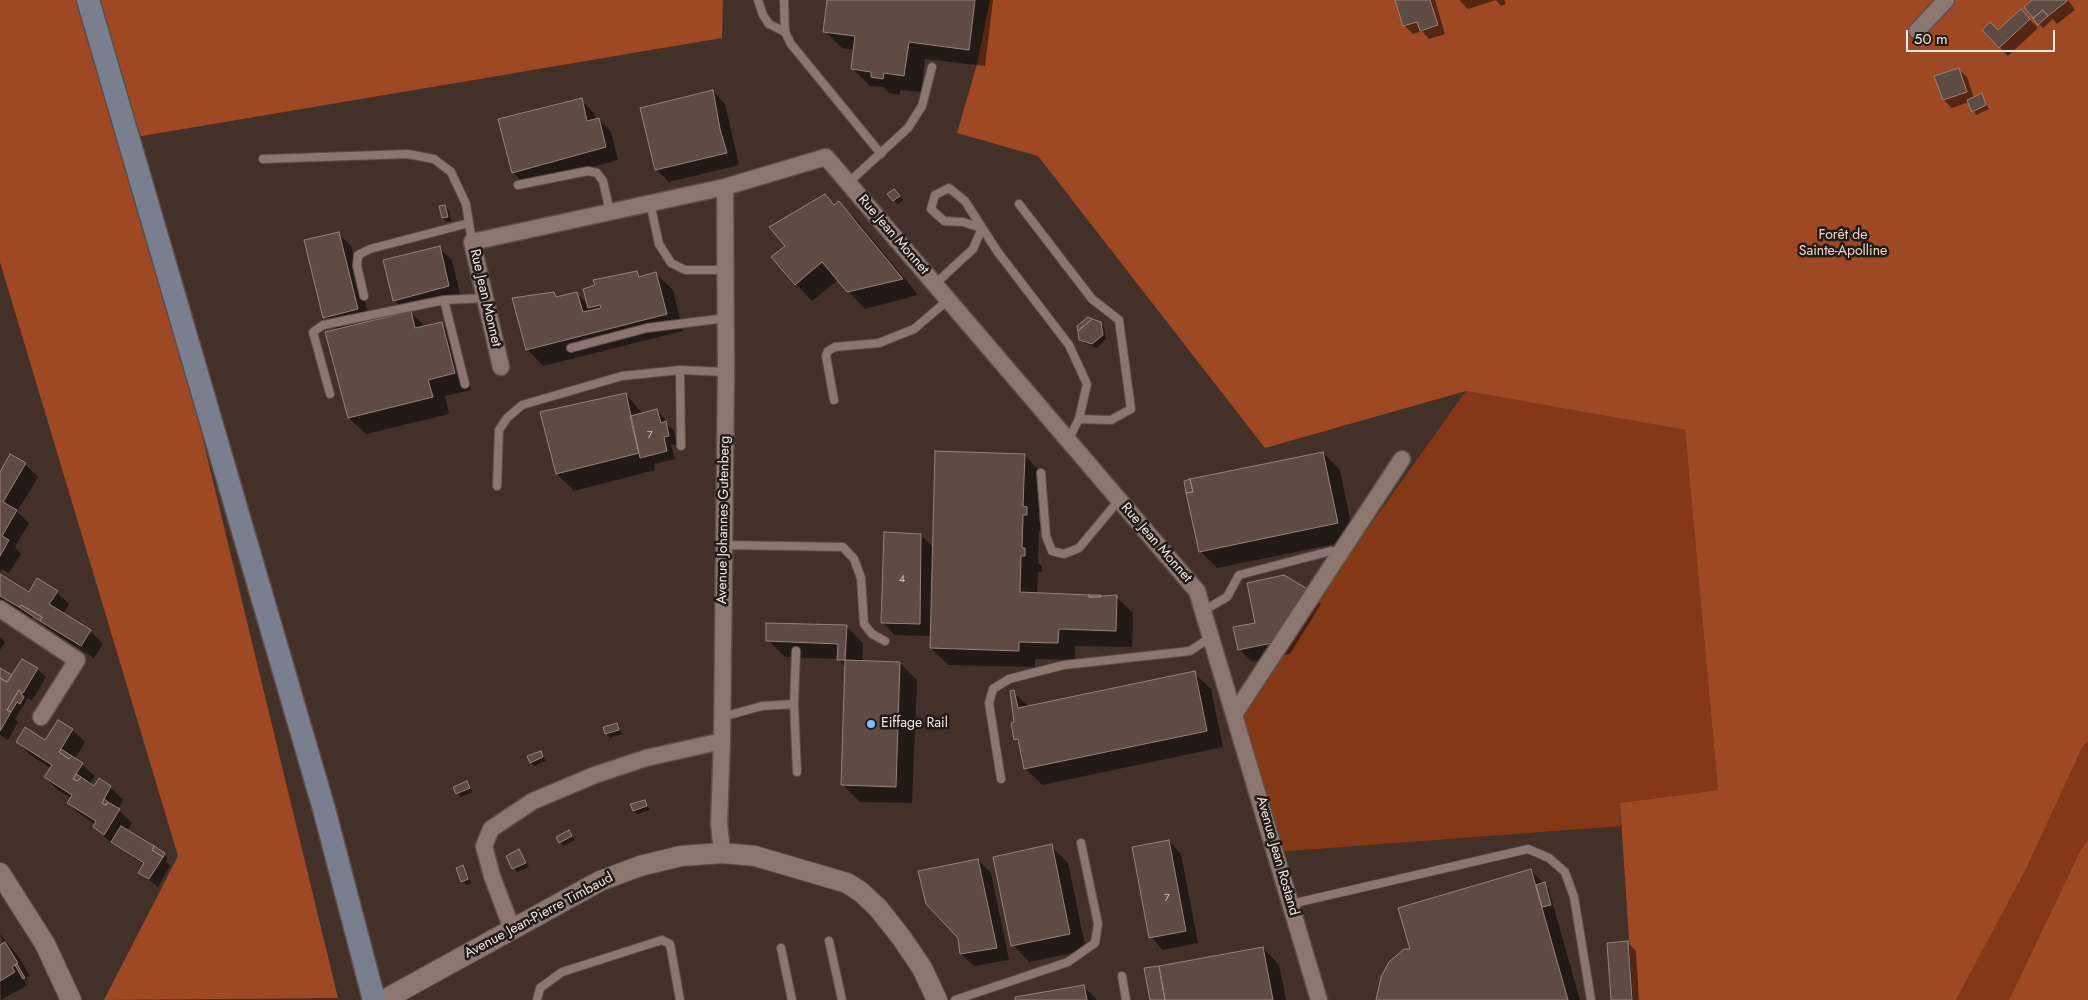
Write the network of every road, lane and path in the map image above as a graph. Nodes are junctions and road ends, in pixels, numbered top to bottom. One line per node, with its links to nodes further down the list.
1 (88, 0): 64 (main road)
2 (758, 0): 6 (lane)
3 (784, 0): 6 (lane)
4 (1946, 0): 5 (street)
5 (1917, 31)
6 (785, 32): 8 (lane)
7 (932, 66): 8 (lane)
8 (881, 154): 10 (lane)
9 (263, 159): 16 (lane)
10 (848, 183): 12 (street, Rue Jean Monnet); 20 (street, Rue Jean Monnet)
11 (518, 185): 15 (lane)
12 (725, 187): 13 (street, Rue Jean Monnet); 19 (street, Avenue Johannes Gutenberg)
13 (650, 203): 15 (street, Rue Jean Monnet); 19 (lane)
14 (1019, 204): 33 (lane)
15 (610, 212): 18 (street, Rue Jean Monnet)
16 (469, 223): 18 (lane); 21 (lane)
17 (982, 228): 17 (lane); 20 (lane); 33 (lane)
18 (472, 242): 22 (street, Rue Jean Monnet)
19 (726, 270): 25 (street, Avenue Johannes Gutenberg)
20 (935, 284): 24 (street, Rue Jean Monnet)
21 (364, 296)
22 (485, 298): 23 (lane); 27 (street, Rue Jean Monnet)
23 (444, 300): 30 (lane); 31 (lane)
24 (948, 300): 32 (lane); 34 (street, Rue Jean Monnet)
25 (726, 318): 26 (lane); 29 (street, Avenue Johannes Gutenberg)
26 (571, 348)
27 (501, 367)
28 (680, 370): 29 (lane); 35 (lane); 38 (lane)
29 (726, 372): 40 (street, Avenue Johannes Gutenberg)
30 (466, 384)
31 (330, 394)
32 (834, 400)
33 (1079, 419): 34 (lane)
34 (1068, 440): 39 (street, Rue Jean Monnet)
35 (681, 446)
36 (1402, 459): 48 (street)
37 (1041, 473): 39 (lane)
38 (497, 486)
39 (1119, 500): 43 (street, Rue Jean Monnet)
40 (724, 546): 45 (lane); 49 (street, Avenue Johannes Gutenberg)
41 (1331, 551): 43 (lane)
42 (0, 609): 50 (street)
43 (1203, 611): 44 (street, Rue Jean Monnet)
44 (1211, 637): 48 (street, Rue Jean Monnet); 53 (lane)
45 (885, 641)
46 (796, 651): 47 (lane)
47 (794, 704): 49 (lane); 52 (lane)
48 (1235, 713): 57 (street, Avenue Jean Rostand)
49 (722, 716): 51 (street, Avenue Johannes Gutenberg)
50 (41, 717)
51 (722, 741): 55 (street, Avenue Johannes Gutenberg); 58 (street)
52 (797, 772)
53 (1001, 779)
54 (1082, 843): 62 (lane)
55 (722, 853): 58 (street, Avenue Jean-Pierre Timbaud); 70 (street, Avenue Jean-Pierre Timbaud)
56 (0, 873): 63 (street)
57 (1291, 904): 74 (street, Avenue Jean Rostand); 75 (lane)
58 (512, 929): 65 (street, Avenue Jean-Pierre Timbaud)
59 (829, 941): 69 (lane)
60 (780, 948): 68 (lane)
61 (1122, 976): 73 (lane)
62 (981, 991): 71 (lane); 72 (lane)
63 (72, 1000)
64 (374, 1000)
65 (384, 1000)
66 (537, 1000): 67 (lane)
67 (680, 1000)
68 (792, 1000)
69 (842, 1000)
70 (937, 1000)
71 (955, 1000)
72 (984, 1000)
73 (1126, 1000)
74 (1319, 1000)
75 (1591, 1000)

